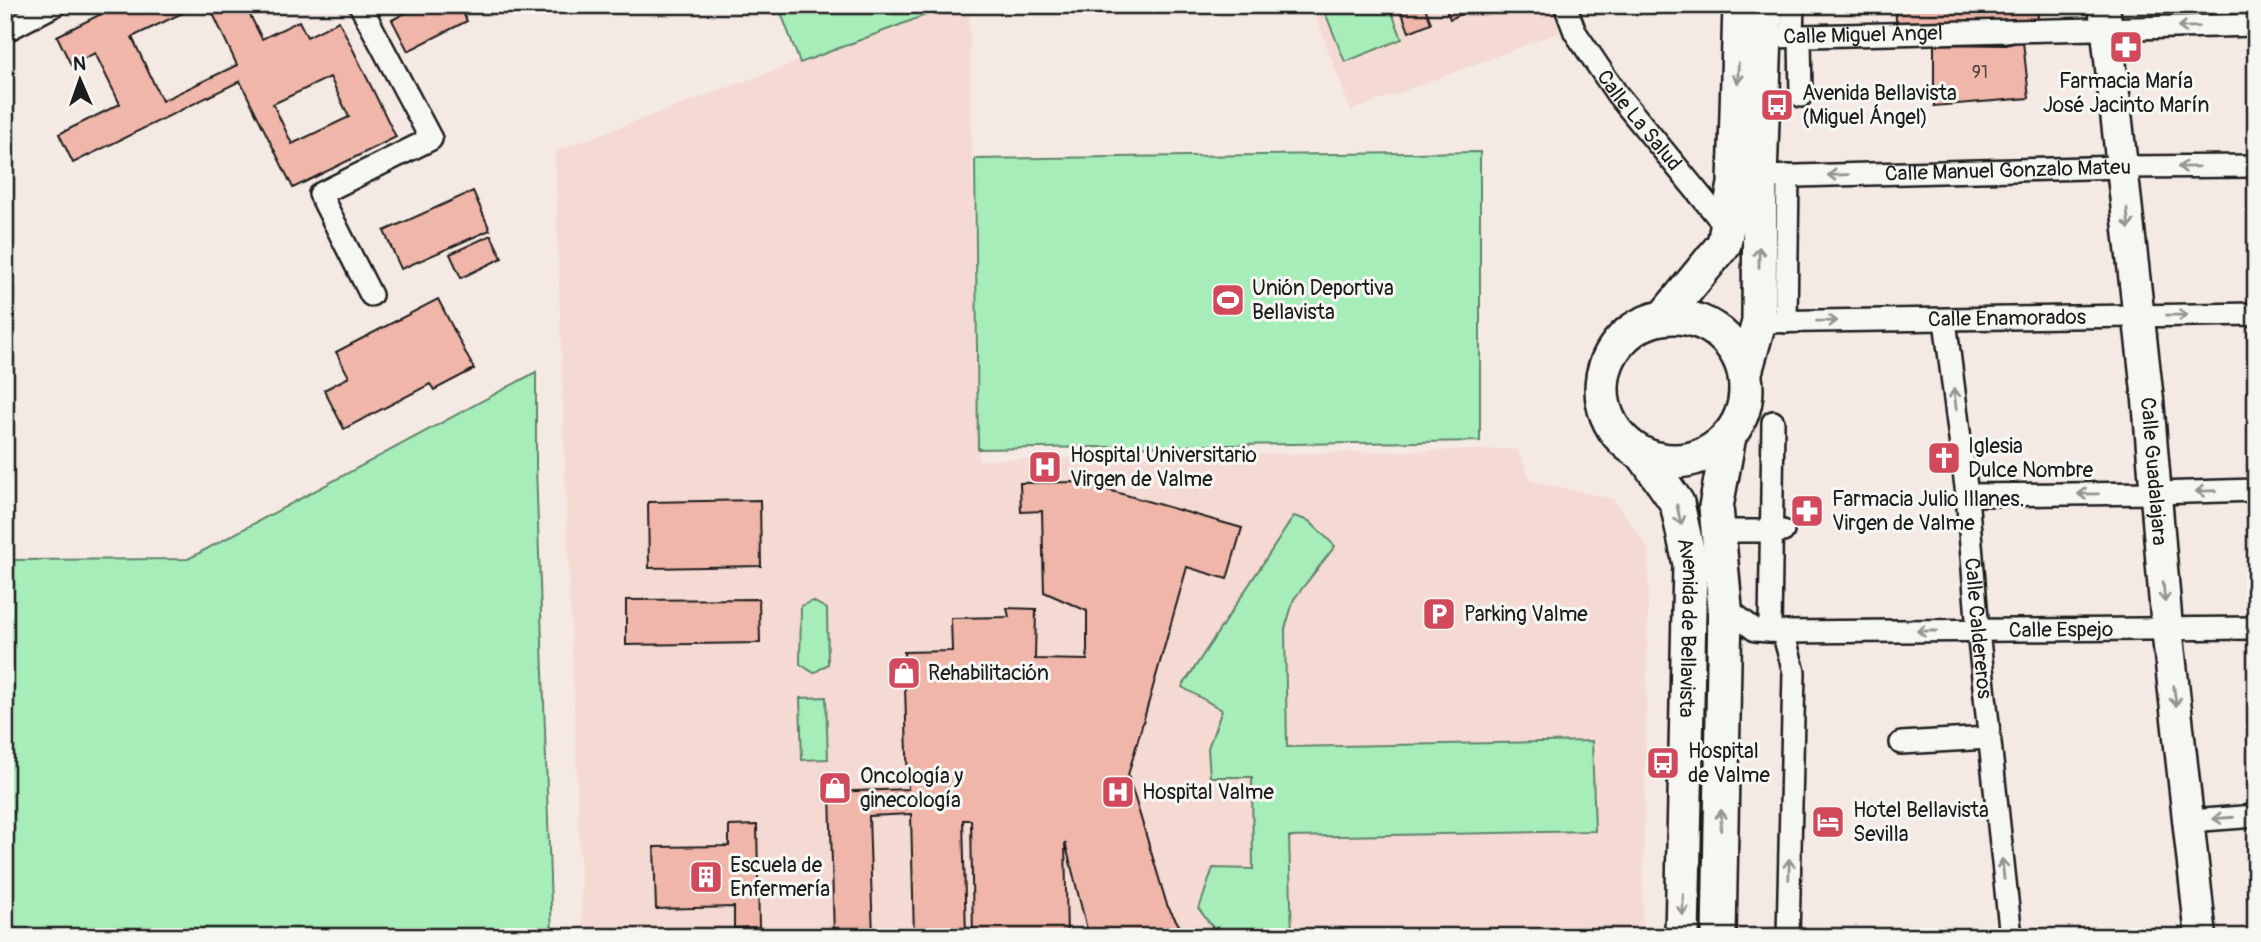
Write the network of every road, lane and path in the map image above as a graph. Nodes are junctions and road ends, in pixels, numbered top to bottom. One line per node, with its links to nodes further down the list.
1 (55, 5): 9 (street)
2 (360, 5): 15 (street)
3 (1564, 5): 14 (street, Calle La Salud)
4 (1740, 5): 14 (main road, one-way to 14)
5 (1793, 5): 8 (street)
6 (2106, 17): 7 (street, Calle Miguel Ángel, one-way to 6); 8 (street, Calle Miguel Ángel); 12 (street, Calle Guadalajara)
7 (2256, 25)
8 (1781, 29): 10 (street); 13 (main road)
9 (5, 31)
10 (1801, 96)
11 (2256, 166): 12 (street, Calle Manuel Gonzalo Mateu, one-way to 12)
12 (2122, 167): 13 (street, Calle Manuel Gonzalo Mateu, one-way to 13); 17 (street, Calle Guadalajara, one-way to 17)
13 (1774, 177): 20 (main road)
14 (1727, 228): 18 (main road)
15 (371, 295)
16 (2256, 314): 17 (street, Calle Enamorados, one-way to 16)
17 (2138, 316): 19 (street, Calle Enamorados); 26 (street, Calle Guadalajara)
18 (1664, 317): 21 (main road); 24 (main road)
19 (1945, 320): 20 (street, Calle Enamorados, one-way to 19); 27 (street, Calle Caldereros, one-way to 19)
20 (1773, 322): 21 (main road)
21 (1745, 372): 23 (main road)
22 (1773, 422): 29 (street)
23 (1729, 436): 24 (main road); 28 (main road, Avenida de Bellavista)
24 (1645, 457): 39 (main road, Avenida de Bellavista, one-way to 39)
25 (2256, 490): 26 (street, one-way to 26)
26 (2156, 493): 27 (street, one-way to 27); 31 (street, Calle Guadalajara, one-way to 31)
27 (1967, 495): 34 (street, Calle Caldereros)
28 (1718, 531): 29 (street); 30 (main road, Avenida de Bellavista)
29 (1777, 531): 33 (street)
30 (1726, 607): 33 (street, Avenida de Bellavista); 40 (main road, Avenida de Bellavista, one-way to 30)
31 (2167, 628): 32 (street, Calle Espejo); 34 (street, Calle Espejo); 38 (street, Calle Guadalajara, one-way to 38)
32 (2256, 628)
33 (1777, 631): 34 (street, Calle Espejo, one-way to 33); 41 (street, one-way to 33)
34 (1978, 631): 35 (street, Calle Caldereros)
35 (1989, 738): 36 (street); 42 (street, Calle Caldereros, one-way to 35)
36 (1901, 743)
37 (2256, 816): 38 (street, one-way to 38)
38 (2190, 821): 43 (street, Calle Guadalajara)
39 (1682, 937)
40 (1719, 937)
41 (1788, 937)
42 (2011, 937)
43 (2201, 937)

